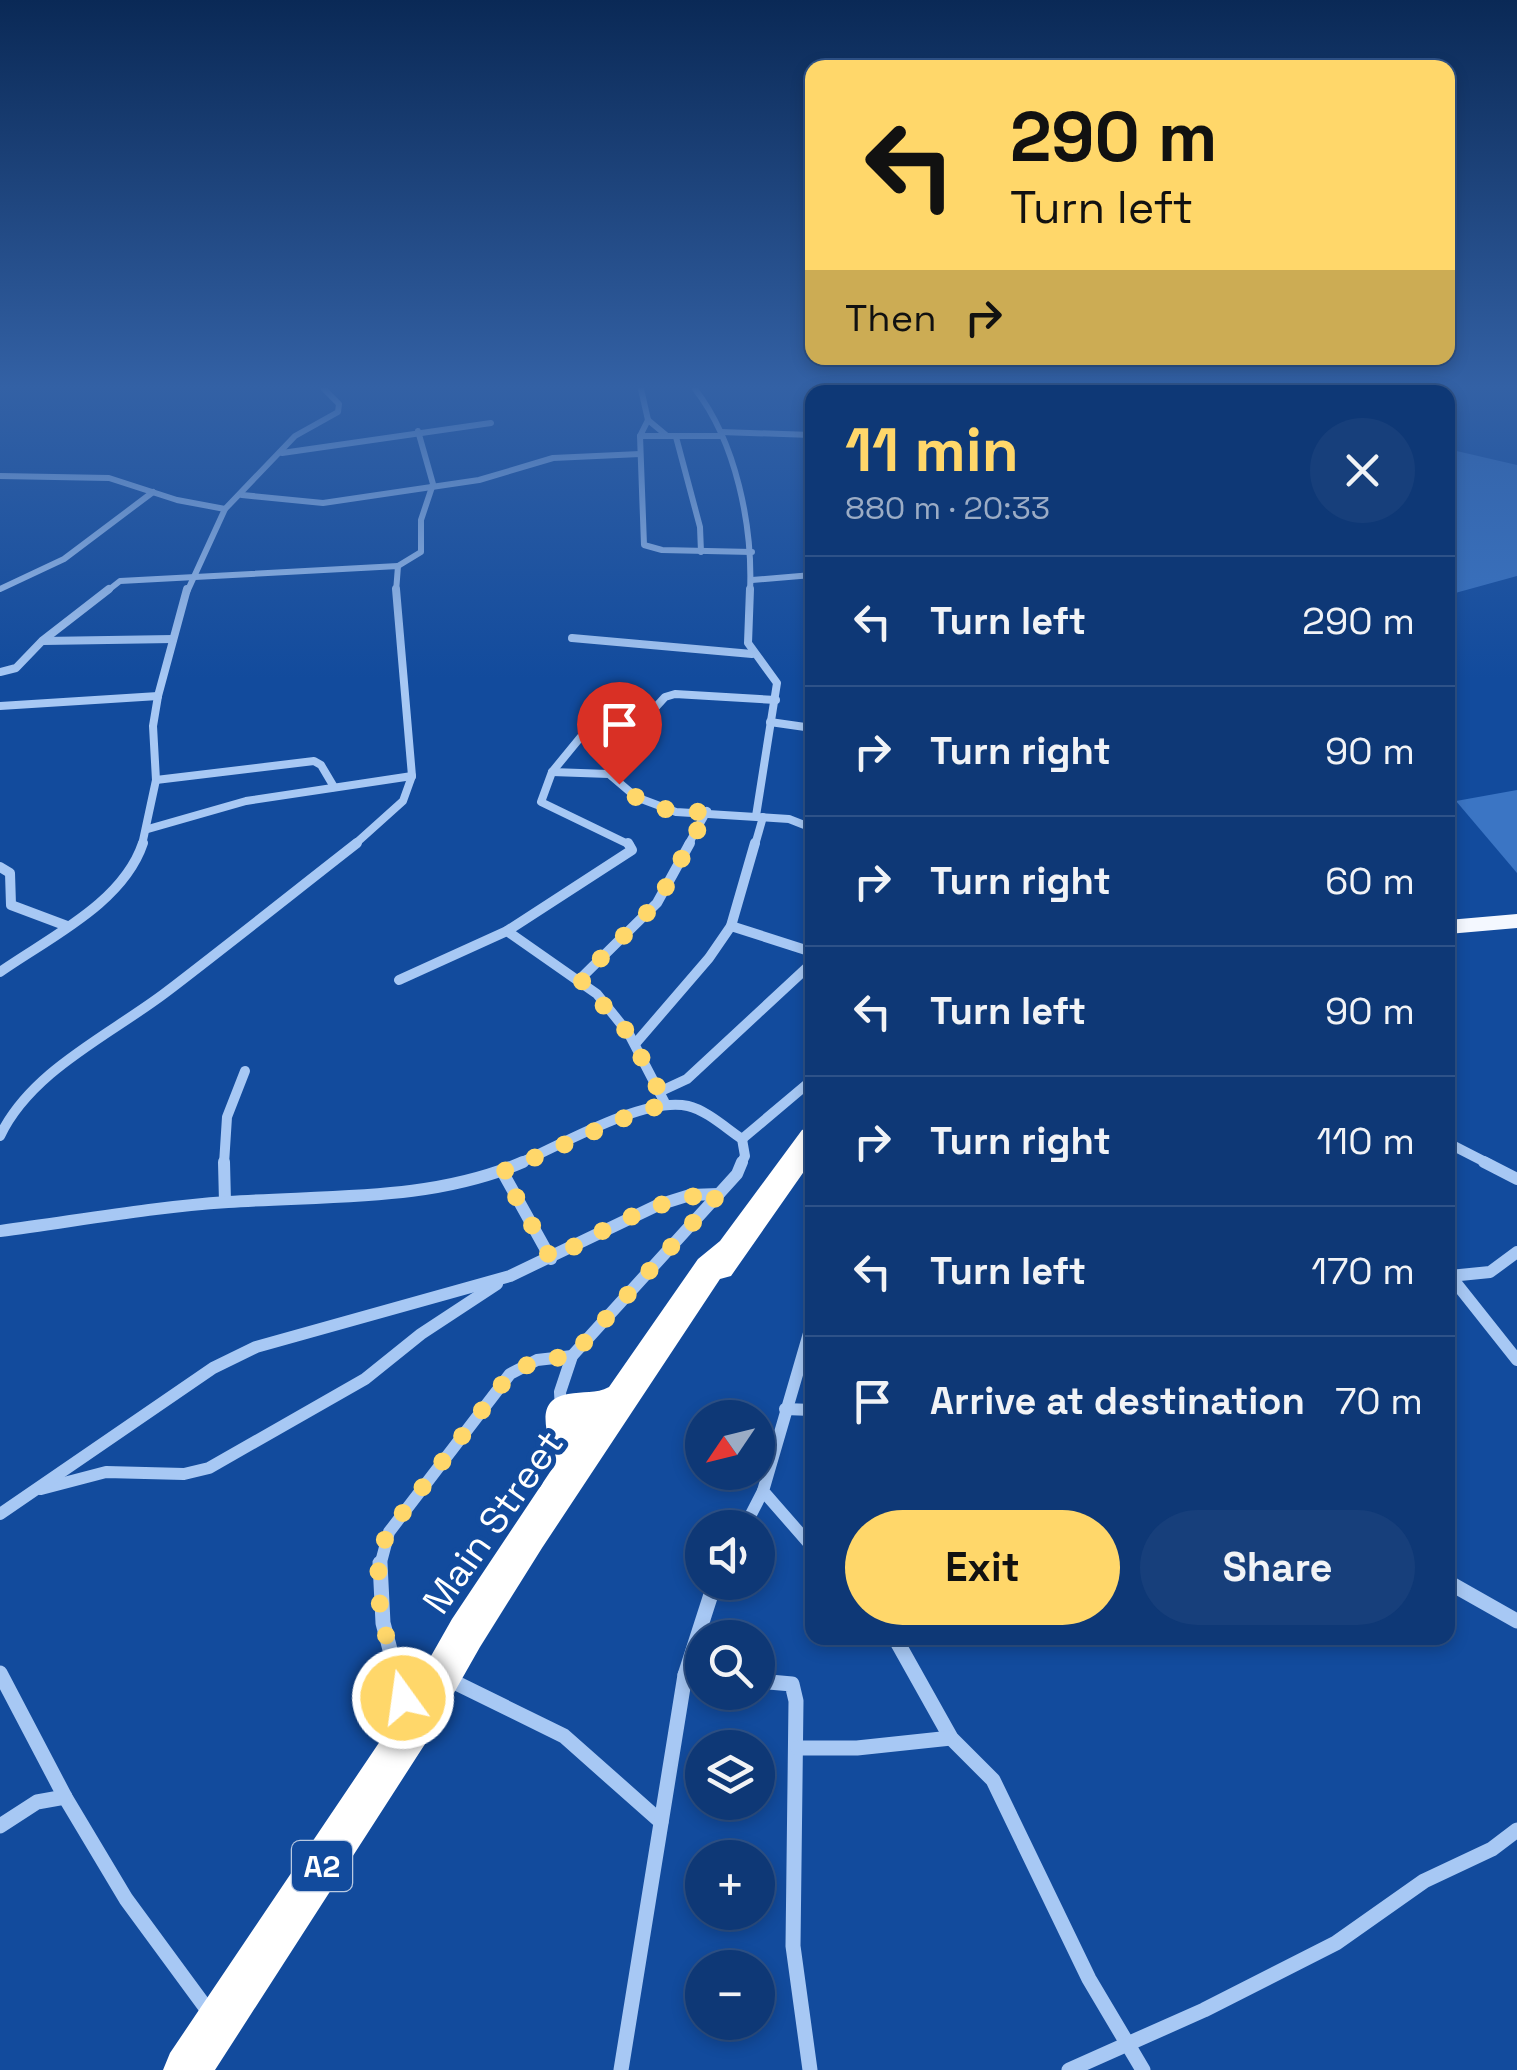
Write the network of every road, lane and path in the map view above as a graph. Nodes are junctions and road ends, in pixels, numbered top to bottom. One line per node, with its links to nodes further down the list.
1 (132, 486): 8 (street)
2 (251, 486): 9 (street)
3 (424, 486): 9 (street)
4 (432, 486): 13 (street)
5 (641, 486): 11 (street)
6 (687, 486): 11 (street)
7 (737, 486): 12 (street)
8 (153, 492): 10 (street); 17 (street)
9 (242, 495): 10 (street)
10 (225, 509): 14 (street)
11 (701, 552): 12 (street)
12 (752, 552): 16 (street)
13 (398, 566): 14 (street); 29 (street)
14 (190, 576): 19 (street); 20 (street)
15 (805, 576): 16 (street)
16 (752, 580): 21 (street)
17 (0, 588)
18 (572, 638): 21 (street)
19 (173, 639): 20 (street); 23 (street)
20 (42, 641): 22 (street)
21 (752, 654): 24 (street)
22 (0, 672)
23 (158, 696): 25 (street); 30 (street)
24 (776, 700): 26 (street); 28 (street)
25 (0, 706)
26 (770, 722): 27 (street); 33 (street)
27 (805, 727)
28 (552, 772): 32 (street); 41 (street)
29 (412, 776): 31 (street); 52 (street)
30 (156, 780): 31 (street); 35 (street)
31 (334, 788): 35 (street)
32 (708, 811): 33 (street); 45 (street)
33 (759, 816): 34 (street); 39 (street)
34 (805, 825)
35 (148, 829): 38 (street)
36 (0, 868): 38 (street)
37 (1517, 921): 40 (main road)
38 (67, 926): 44 (street)
39 (731, 926): 42 (street); 47 (street)
40 (1455, 926)
41 (507, 931): 45 (street); 46 (street)
42 (805, 950)
43 (805, 969): 50 (street)
44 (0, 972)
45 (580, 979): 47 (street)
46 (399, 980)
47 (635, 1044): 50 (street)
48 (245, 1071): 59 (street)
49 (805, 1086): 53 (street)
50 (659, 1092): 51 (street)
51 (666, 1104): 53 (street); 56 (street)
52 (0, 1136)
53 (742, 1139): 58 (street)
54 (1455, 1147): 57 (street)
55 (805, 1148): 61 (highway, A2)
56 (502, 1172): 59 (street); 63 (street)
57 (1517, 1180)
58 (719, 1194): 63 (street); 68 (street)
59 (225, 1202): 60 (street)
60 (0, 1231)
61 (728, 1252): 72 (highway, A2); 72 (highway, A2)
62 (1517, 1252): 64 (street)
63 (551, 1259): 65 (street)
64 (1455, 1274)
65 (510, 1276): 73 (street); 73 (street)
66 (1455, 1284): 69 (street)
67 (805, 1348): 70 (street)
68 (572, 1356): 72 (street); 85 (street)
69 (1517, 1360)
70 (785, 1408): 71 (street); 74 (street)
71 (805, 1409)
72 (584, 1426): 81 (highway, Main Street / A2); 81 (highway, Main Street / A2)
73 (32, 1491): 76 (street)
74 (763, 1491): 75 (street); 77 (street)
75 (753, 1510)
76 (0, 1514)
77 (805, 1538)
78 (1455, 1586): 79 (street)
79 (1517, 1620)
80 (899, 1645): 86 (street)
81 (448, 1668): 85 (highway, Main Street / A2); 89 (street)
82 (0, 1673): 88 (street)
83 (775, 1682): 87 (street)
84 (686, 1710): 89 (street)
85 (411, 1730): 92 (highway, Main Street / A2)
86 (950, 1738): 87 (street); 93 (street)
87 (798, 1748): 96 (street)
88 (65, 1798): 90 (street); 92 (street)
89 (661, 1822): 95 (street)
90 (0, 1826)
91 (1517, 1830): 93 (street)
92 (218, 2025): 94 (highway, Main Street / A2)
93 (1126, 2043): 97 (street); 98 (street)
94 (187, 2070)
95 (621, 2070)
96 (810, 2070)
97 (1069, 2070)
98 (1142, 2070)

